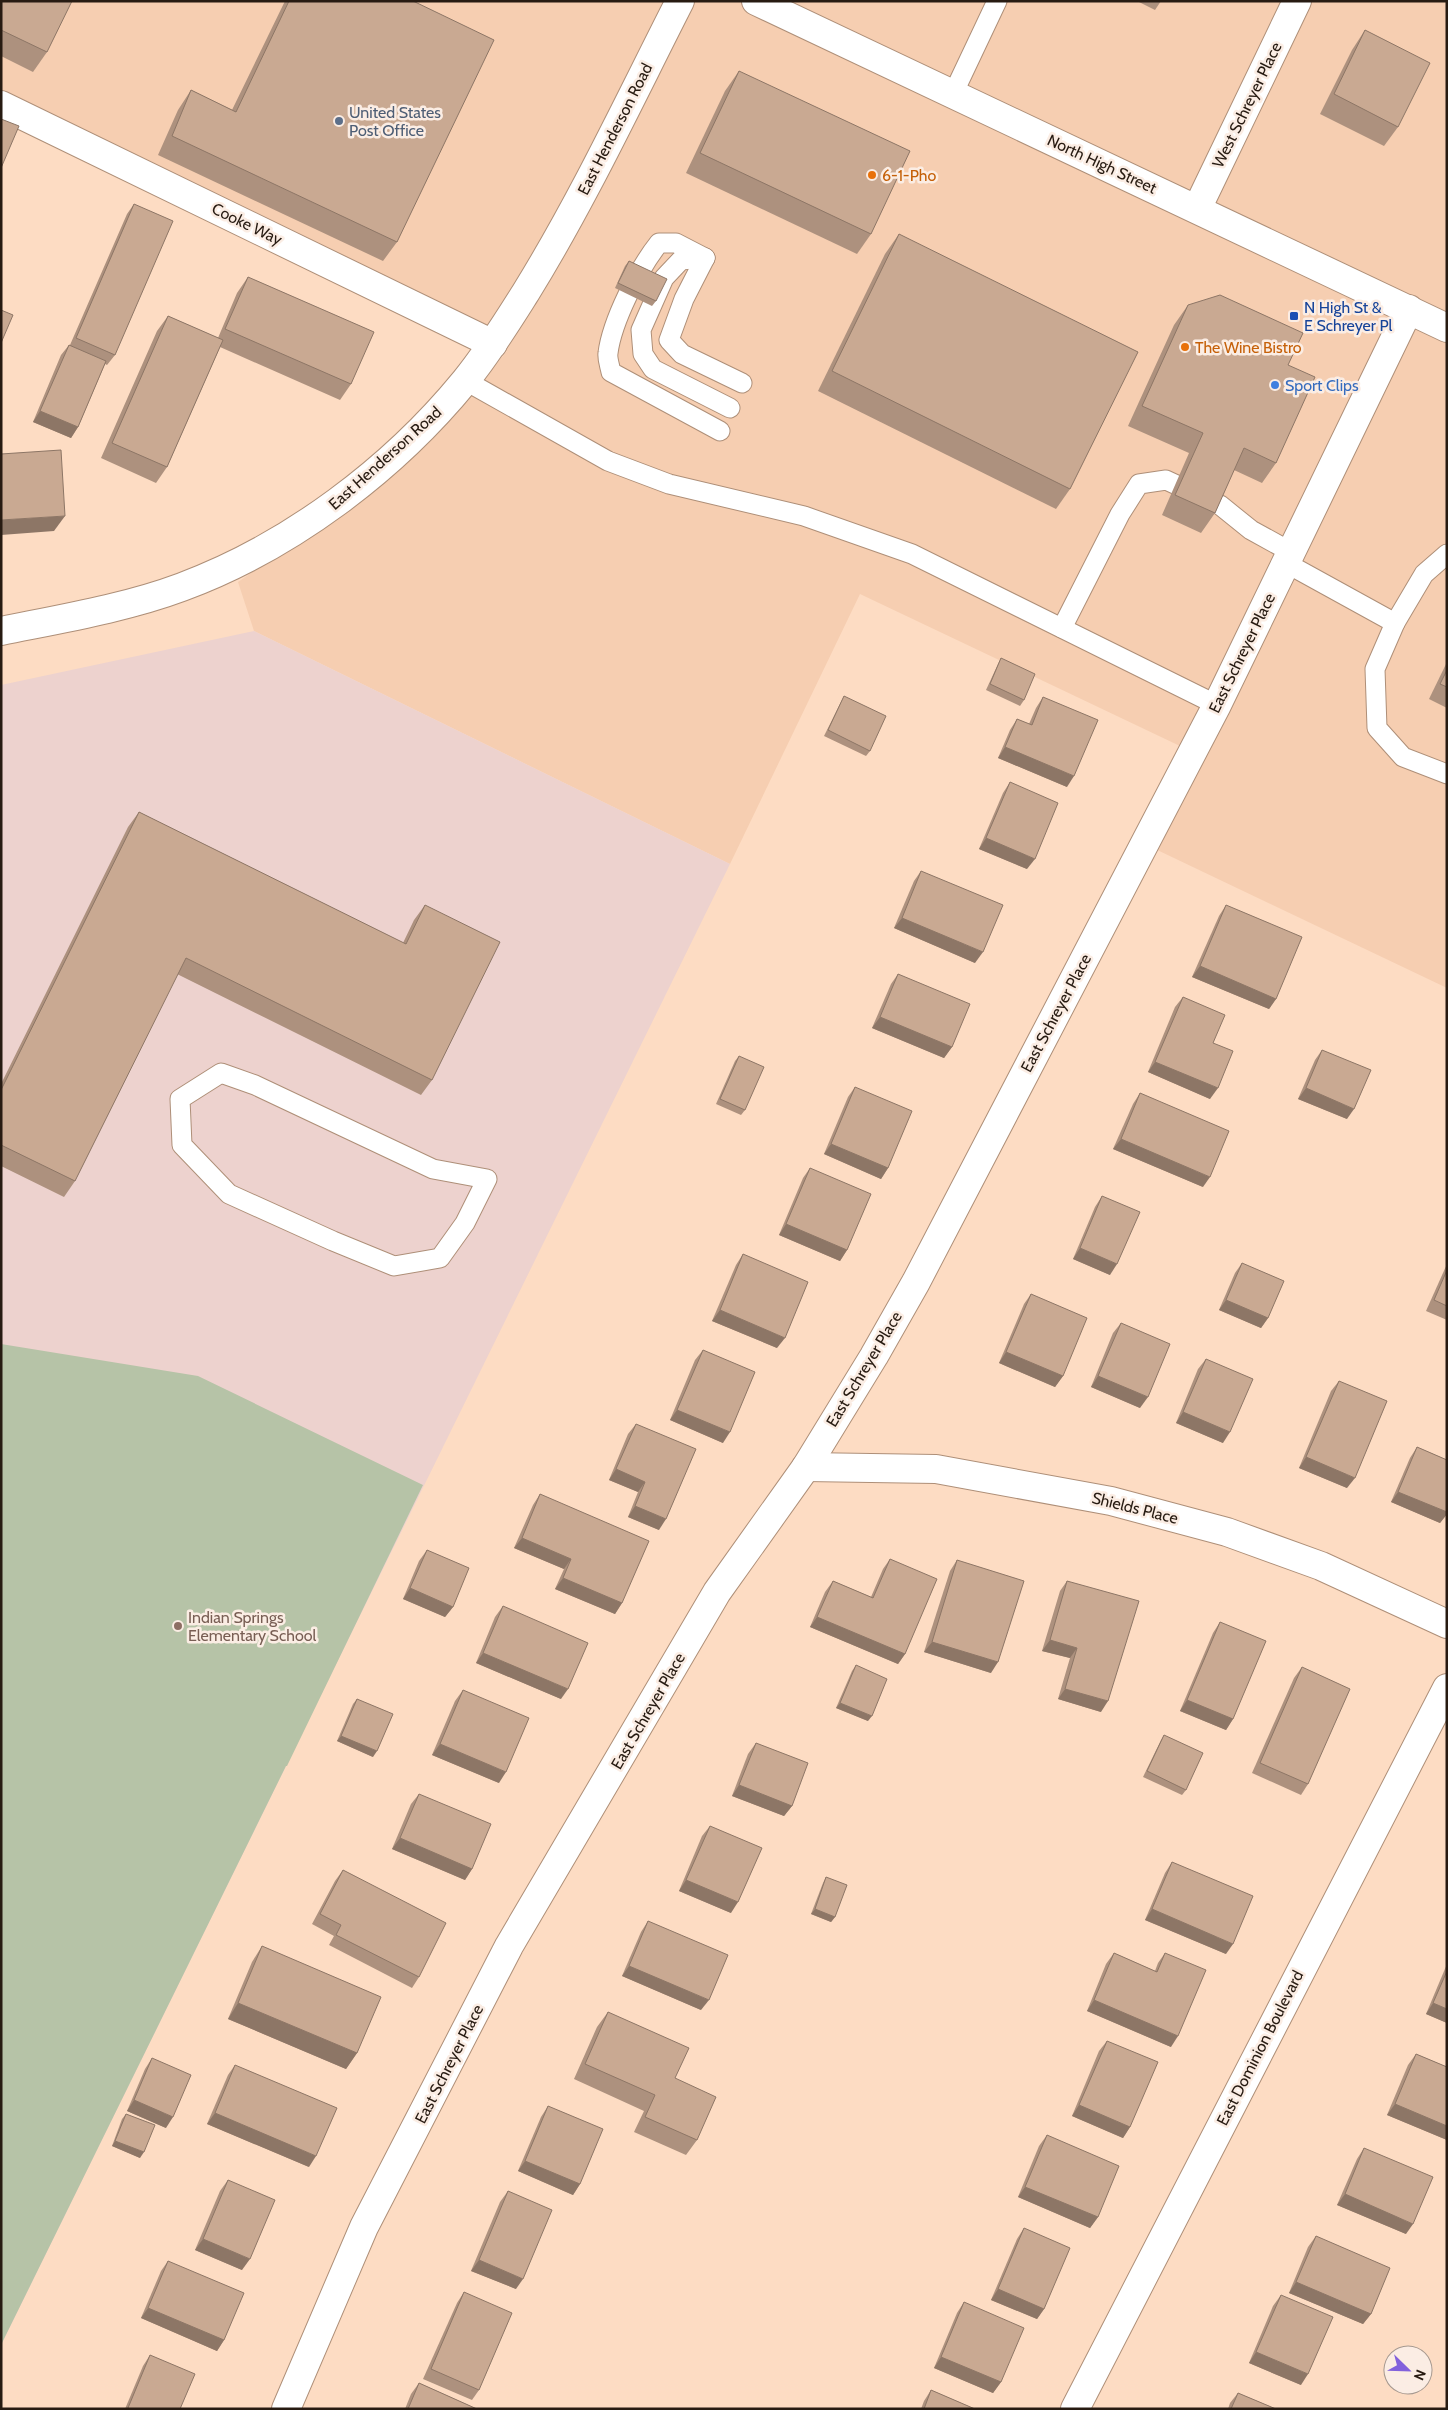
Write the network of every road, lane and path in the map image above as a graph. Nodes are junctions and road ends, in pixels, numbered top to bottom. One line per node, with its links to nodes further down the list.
1 (680, 1): 11 (street, East Henderson Road)
2 (756, 1): 5 (street, North High Street)
3 (997, 1): 5 (lane)
4 (1298, 1): 7 (street, West Schreyer Place)
5 (953, 94): 7 (street, North High Street)
6 (1, 105): 11 (street, Cooke Way)
7 (1197, 209): 9 (street, North High Street)
8 (706, 258): 13 (lane); 14 (lane); 15 (lane)
9 (1409, 309): 10 (street, North High Street); 17 (street, East Schreyer Place)
10 (1447, 328)
11 (493, 344): 12 (street, East Henderson Road)
12 (466, 381): 19 (lane); 20 (street, East Henderson Road)
13 (742, 383)
14 (730, 408)
15 (720, 431)
16 (1447, 554): 18 (lane)
17 (1288, 557): 18 (lane); 19 (lane); 21 (street, East Schreyer Place)
18 (1395, 622): 22 (lane)
19 (1062, 628): 21 (lane)
20 (1, 631)
21 (1217, 705): 24 (street, East Schreyer Place)
22 (1447, 774)
23 (487, 1179): 23 (lane)
24 (806, 1467): 25 (street, Shields Place); 27 (street, East Schreyer Place)
25 (1447, 1624)
26 (1447, 1688): 28 (street, East Dominion Boulevard)
27 (286, 2409)
28 (1075, 2409)

